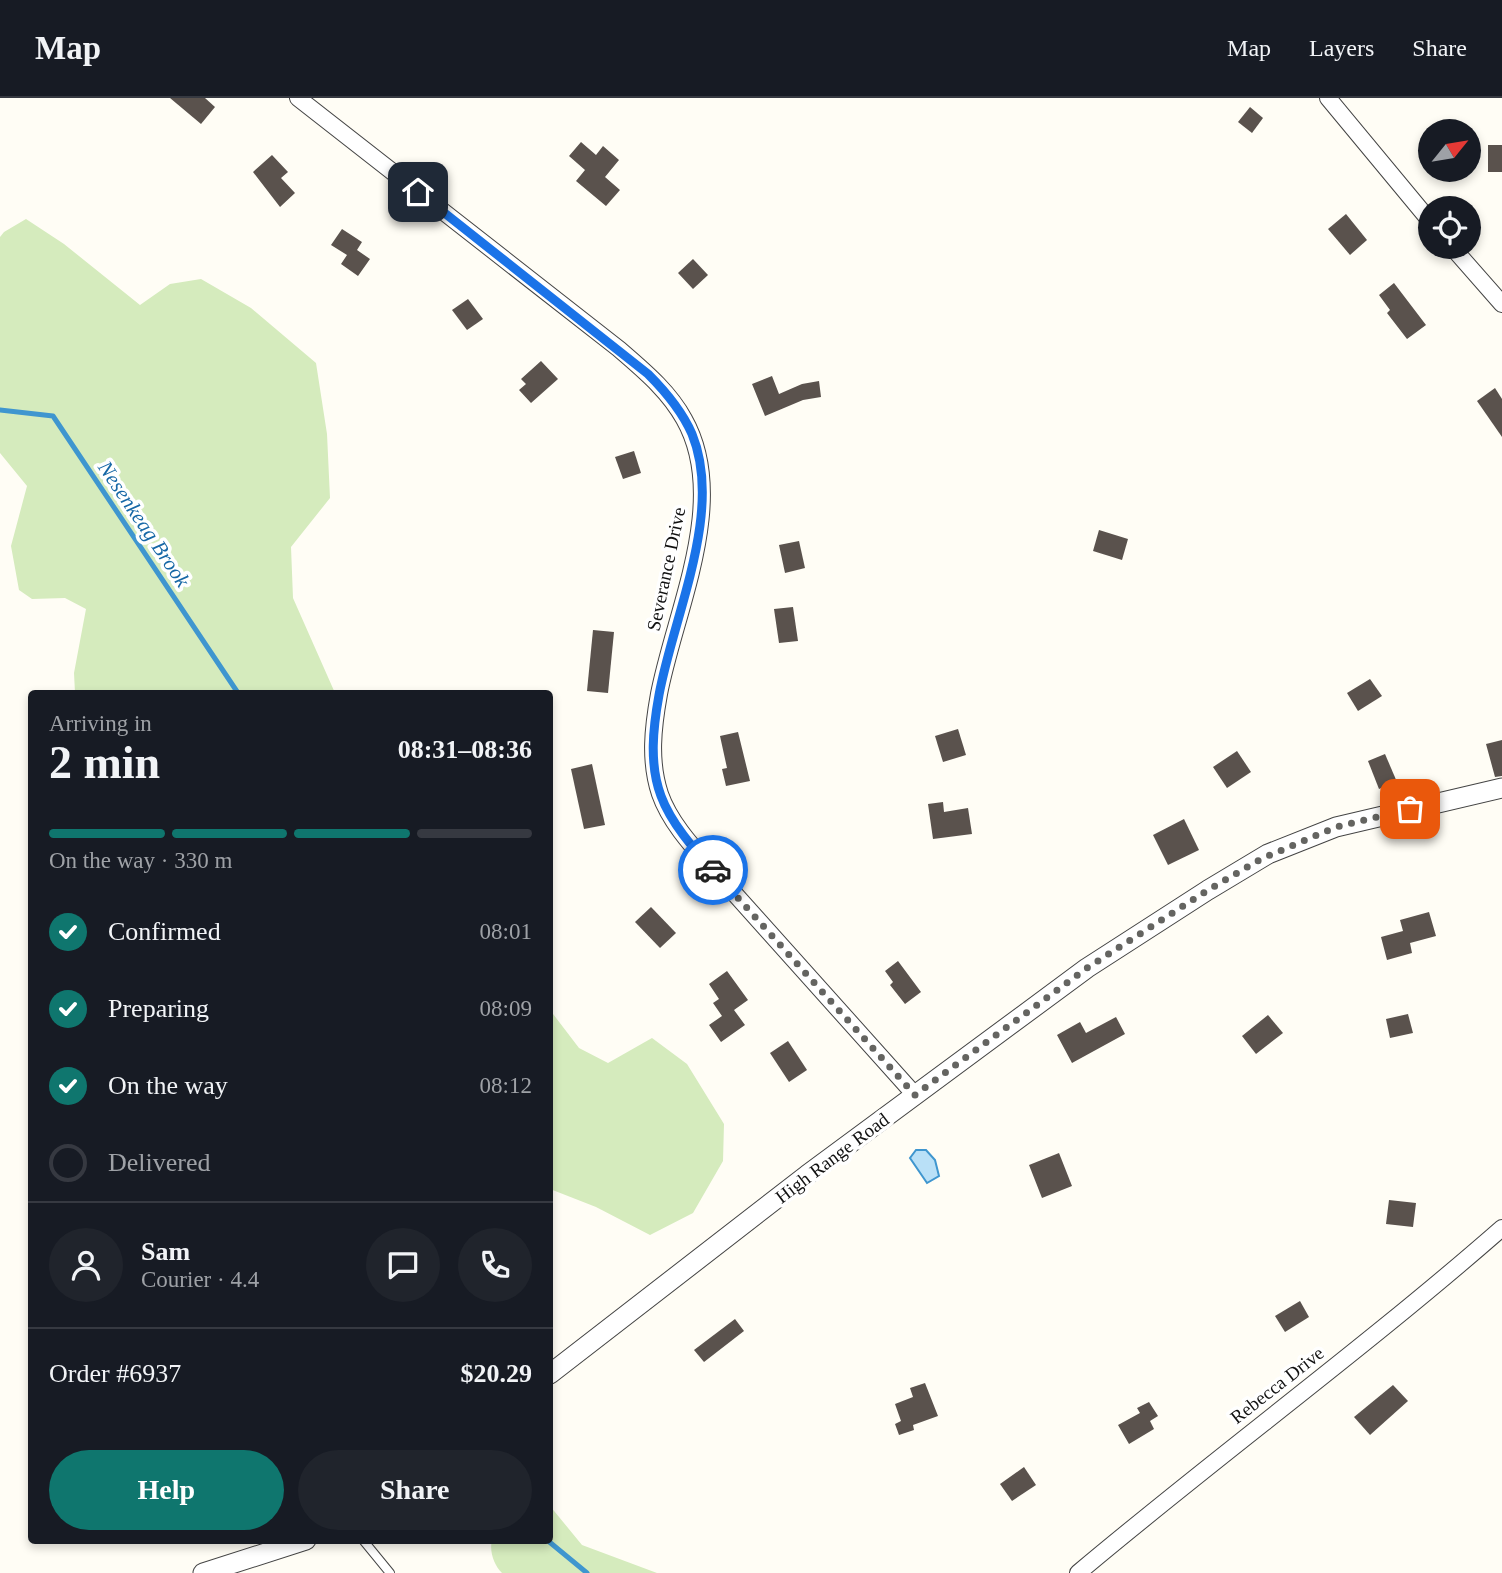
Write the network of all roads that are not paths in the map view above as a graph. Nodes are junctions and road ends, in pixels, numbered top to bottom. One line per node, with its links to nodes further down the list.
1 (298, 98): 7 (street, Severance Drive)
2 (1328, 98): 3 (street)
3 (1418, 207)
4 (1463, 259): 5 (street)
5 (1502, 304)
6 (1502, 788): 7 (street, High Range Road)
7 (915, 1095): 9 (street, High Range Road)
8 (1502, 1228): 14 (street, Rebecca Drive)
9 (553, 1372)
10 (294, 1544): 12 (street)
11 (366, 1544): 13 (lane)
12 (203, 1573)
13 (390, 1573)
14 (1078, 1573)

